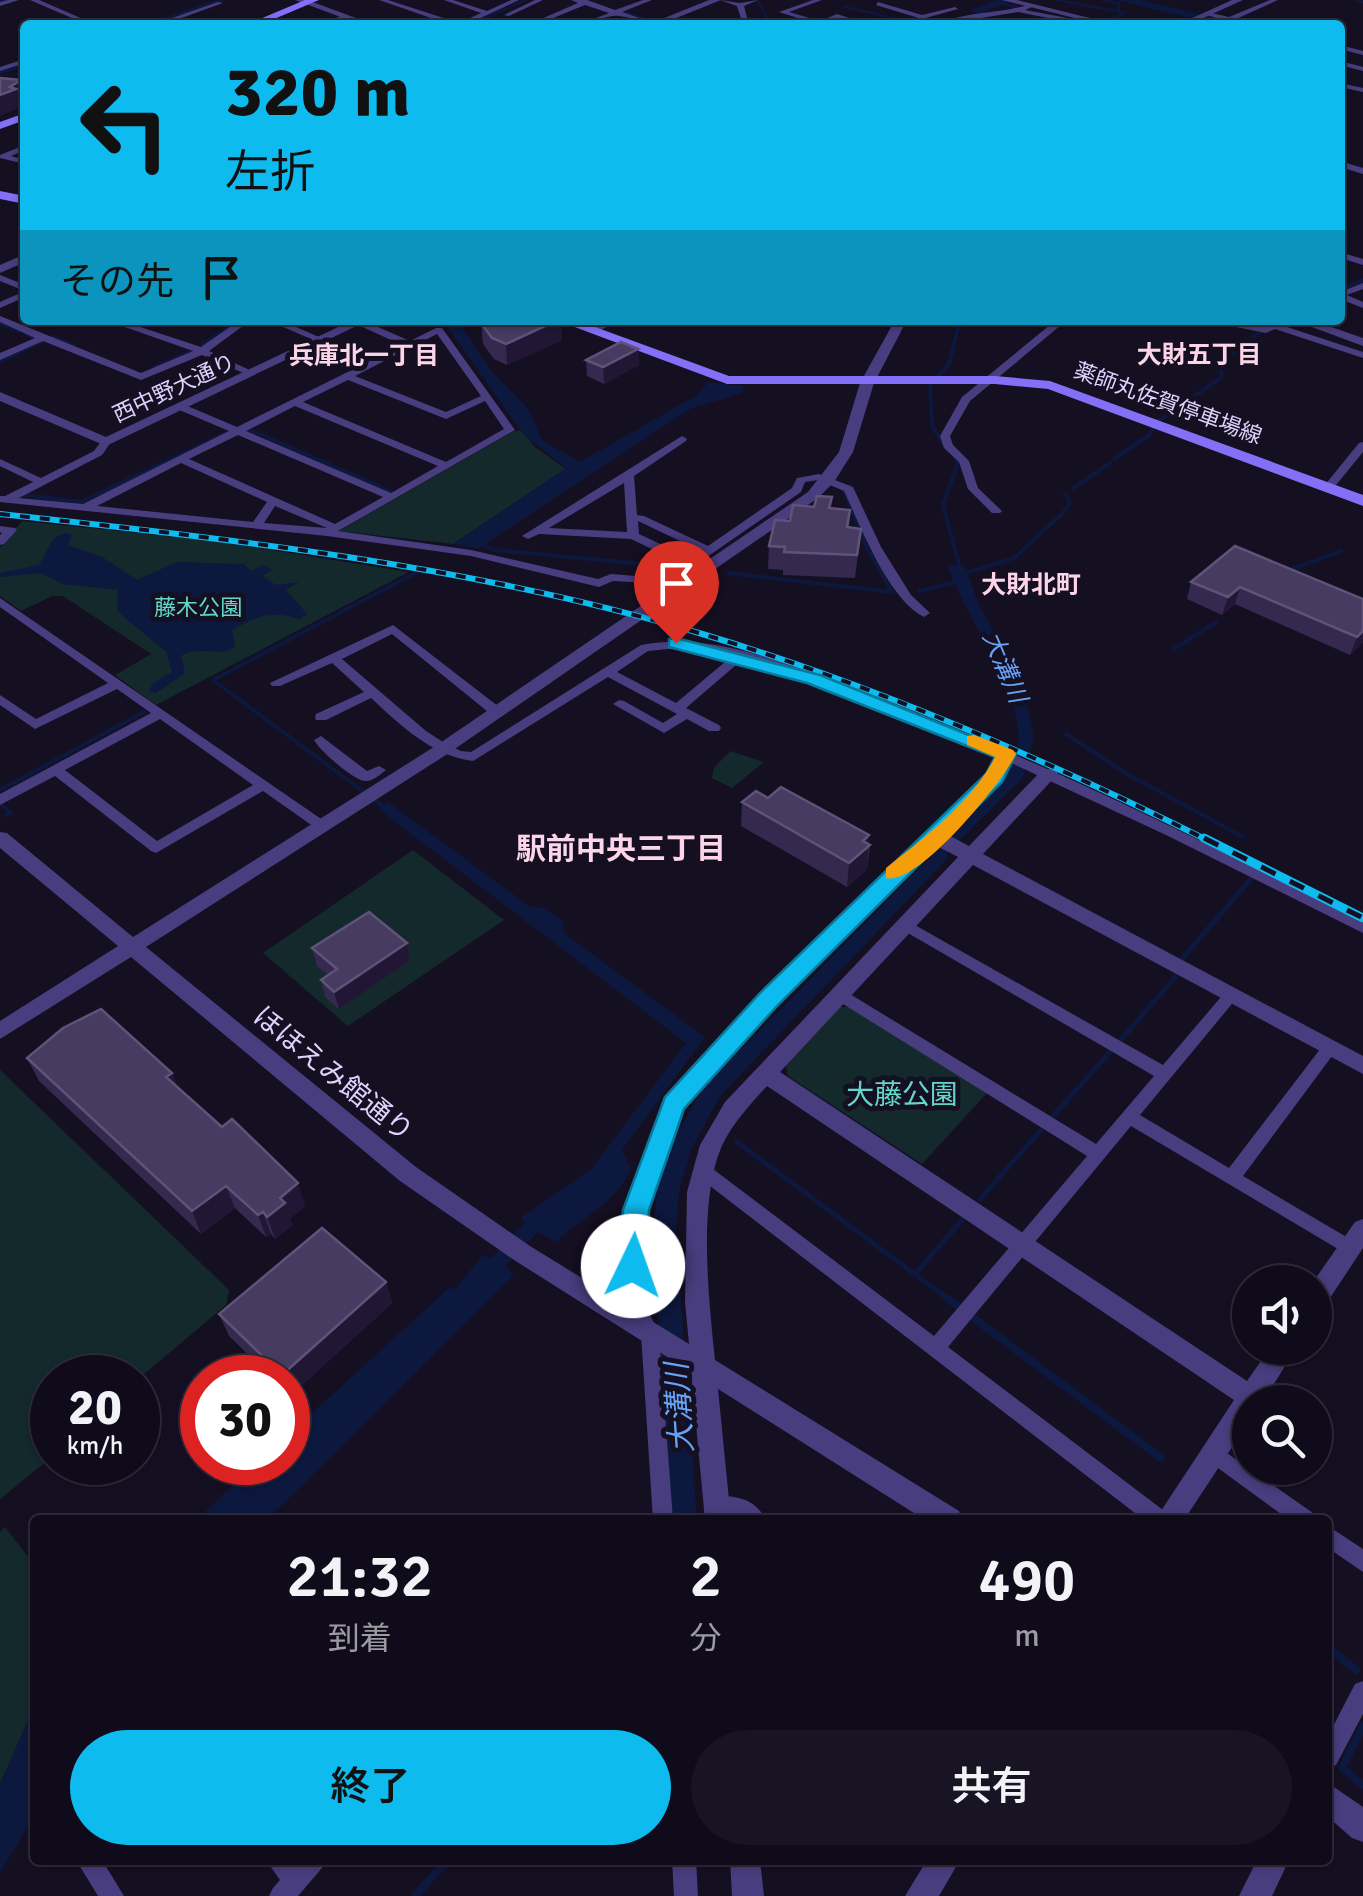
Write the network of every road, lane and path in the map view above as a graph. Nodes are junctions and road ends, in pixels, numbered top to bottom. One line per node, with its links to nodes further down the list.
1 (16, 0): 20 (street)
2 (33, 0): 32 (street)
3 (382, 0): 38 (street)
4 (447, 0): 27 (street)
5 (513, 0): 27 (street)
6 (540, 0): 30 (street)
7 (574, 0): 17 (street)
8 (649, 0): 26 (street)
9 (720, 0): 22 (street); 45 (street)
10 (755, 0): 22 (street)
11 (819, 0): 47 (street)
12 (1006, 0): 23 (street)
13 (1239, 0): 28 (street)
14 (1275, 0): 55 (street)
15 (216, 1): 33 (street)
16 (304, 1): 29 (street); 34 (main road); 35 (main road)
17 (588, 2): 26 (street); 42 (street)
18 (932, 2): 24 (street)
19 (986, 2): 25 (street)
20 (0, 4)
21 (878, 4): 24 (street)
22 (740, 5): 46 (street)
23 (1022, 6): 25 (street); 31 (street); 51 (street)
24 (954, 9): 25 (street)
25 (972, 11): 50 (street)
26 (616, 12): 43 (street); 44 (street)
27 (487, 13): 39 (street)
28 (1207, 14): 54 (street); 55 (street)
29 (346, 16): 36 (street); 37 (street)
30 (500, 18): 40 (street); 41 (street)
31 (1088, 19): 52 (street); 53 (street)
32 (82, 20)
33 (168, 20)
34 (252, 20)
35 (263, 20)
36 (335, 20)
37 (358, 20)
38 (444, 20)
39 (471, 20)
40 (496, 20)
41 (506, 20)
42 (543, 20)
43 (594, 20)
44 (639, 20)
45 (667, 20)
46 (744, 20)
47 (810, 20)
48 (827, 20): 49 (street)
49 (851, 20)
50 (951, 20)
51 (1055, 20)
52 (1082, 20)
53 (1092, 20)
54 (1192, 20)
55 (1228, 20)
56 (20, 150): 57 (street)
57 (20, 161)
58 (0, 319): 73 (street)
59 (125, 325): 77 (street)
60 (239, 325): 77 (street)
61 (284, 325): 74 (street)
62 (354, 325): 74 (street, 西中野大通り)
63 (359, 325): 76 (street)
64 (575, 325): 72 (main road)
65 (605, 325): 72 (street)
66 (899, 325): 83 (street)
67 (1056, 325): 82 (street)
68 (1236, 325): 69 (street)
69 (1275, 325)
70 (1284, 325): 78 (street)
71 (1314, 325): 75 (street)
72 (592, 332): 83 (main road)
73 (43, 338): 77 (street); 79 (street)
74 (321, 340): 80 (street, 西中野大通り)
75 (1363, 342)
76 (410, 344): 81 (street); 85 (street)
77 (202, 351): 80 (street)
78 (1363, 355)
79 (0, 358)
80 (251, 373): 87 (street, 西中野大通り)
81 (347, 376): 85 (street); 86 (street)
82 (995, 380): 83 (main road, 薬師丸佐賀停車場線); 98 (main road, 薬師丸佐賀停車場線); 104 (street)
83 (867, 382): 96 (street)
84 (0, 396): 90 (street, 西中野大通り)
85 (486, 397): 94 (street)
86 (294, 402): 88 (street); 94 (street)
87 (181, 407): 88 (street); 90 (street, 西中野大通り)
88 (238, 430): 92 (street); 99 (street)
89 (682, 439): 95 (street)
90 (106, 442): 97 (street)
91 (1363, 445): 98 (street)
92 (180, 459): 101 (street); 103 (street)
93 (0, 462): 97 (street)
94 (447, 466): 99 (street)
95 (630, 474): 109 (street); 109 (street)
96 (829, 480): 111 (street); 114 (street); 124 (street)
97 (38, 481): 100 (street)
98 (1328, 488): 102 (main road, 薬師丸佐賀停車場線)
99 (392, 497): 108 (street)
100 (3, 500): 103 (street)
101 (273, 501): 106 (street); 108 (street)
102 (1363, 501)
103 (84, 508): 106 (street)
104 (996, 510)
105 (640, 518): 111 (street)
106 (257, 525): 108 (street)
107 (0, 528): 110 (street)
108 (332, 530): 112 (street)
109 (633, 536): 112 (street)
110 (0, 542)
111 (708, 551): 112 (street)
112 (691, 563)
113 (0, 602): 119 (street)
114 (924, 612)
115 (738, 657): 117 (street); 123 (street); 130 (street)
116 (334, 658): 118 (street); 120 (street); 124 (street)
117 (606, 671): 123 (street); 129 (street)
118 (276, 683)
119 (117, 684): 121 (street); 125 (street)
120 (374, 692): 126 (street); 129 (street)
121 (0, 699)
122 (618, 704): 123 (street)
123 (682, 710): 127 (street)
124 (498, 713): 129 (street)
125 (160, 714): 131 (street); 133 (street)
126 (321, 717)
127 (714, 728)
128 (321, 740): 134 (street)
129 (443, 750): 134 (street)
130 (1006, 754): 132 (street); 138 (street)
131 (56, 770): 133 (street); 135 (street)
132 (1049, 773): 138 (street); 140 (street)
133 (263, 785): 136 (street)
134 (373, 786): 136 (street)
135 (1, 799)
136 (322, 826): 141 (street)
137 (0, 838): 141 (street, ほほえみ館通り)
138 (951, 845): 139 (street); 143 (street); 156 (street)
139 (906, 925): 142 (street); 148 (street)
140 (1363, 928)
141 (130, 946): 144 (street); 156 (street, ほほえみ館通り)
142 (840, 995): 147 (street); 150 (street)
143 (1231, 995): 145 (street); 148 (street)
144 (0, 1032)
145 (1330, 1048): 146 (street); 152 (street)
146 (1363, 1066)
147 (765, 1073): 151 (street); 154 (street)
148 (1164, 1074): 149 (street)
149 (1130, 1116): 150 (street); 152 (street)
150 (1098, 1154): 154 (street)
151 (703, 1171): 157 (street); 158 (street)
152 (1232, 1178): 153 (street)
153 (1356, 1238): 155 (street)
154 (1023, 1244): 157 (street); 159 (street)
155 (1332, 1274)
156 (654, 1336): 158 (street, ほほえみ館通り); 163 (street)
157 (936, 1348): 166 (street)
158 (698, 1362): 162 (street); 165 (street)
159 (1233, 1385)
160 (1232, 1427): 161 (street)
161 (1214, 1453): 167 (street); 168 (street)
162 (717, 1512): 164 (street)
163 (663, 1515)
164 (750, 1515)
165 (941, 1515)
166 (1153, 1515)
167 (1171, 1515)
168 (1299, 1515)
169 (1332, 1539): 170 (street)
170 (1363, 1562)
171 (1363, 1692): 172 (street)
172 (1332, 1750)
173 (1332, 1801): 174 (street)
174 (1363, 1827)
175 (91, 1865): 182 (street)
176 (309, 1865): 181 (street)
177 (684, 1865): 183 (street)
178 (745, 1865): 184 (street)
179 (942, 1865): 185 (street)
180 (1271, 1865): 186 (street)
181 (288, 1888)
182 (112, 1896)
183 (686, 1896)
184 (748, 1896)
185 (921, 1896)
186 (1255, 1896)

